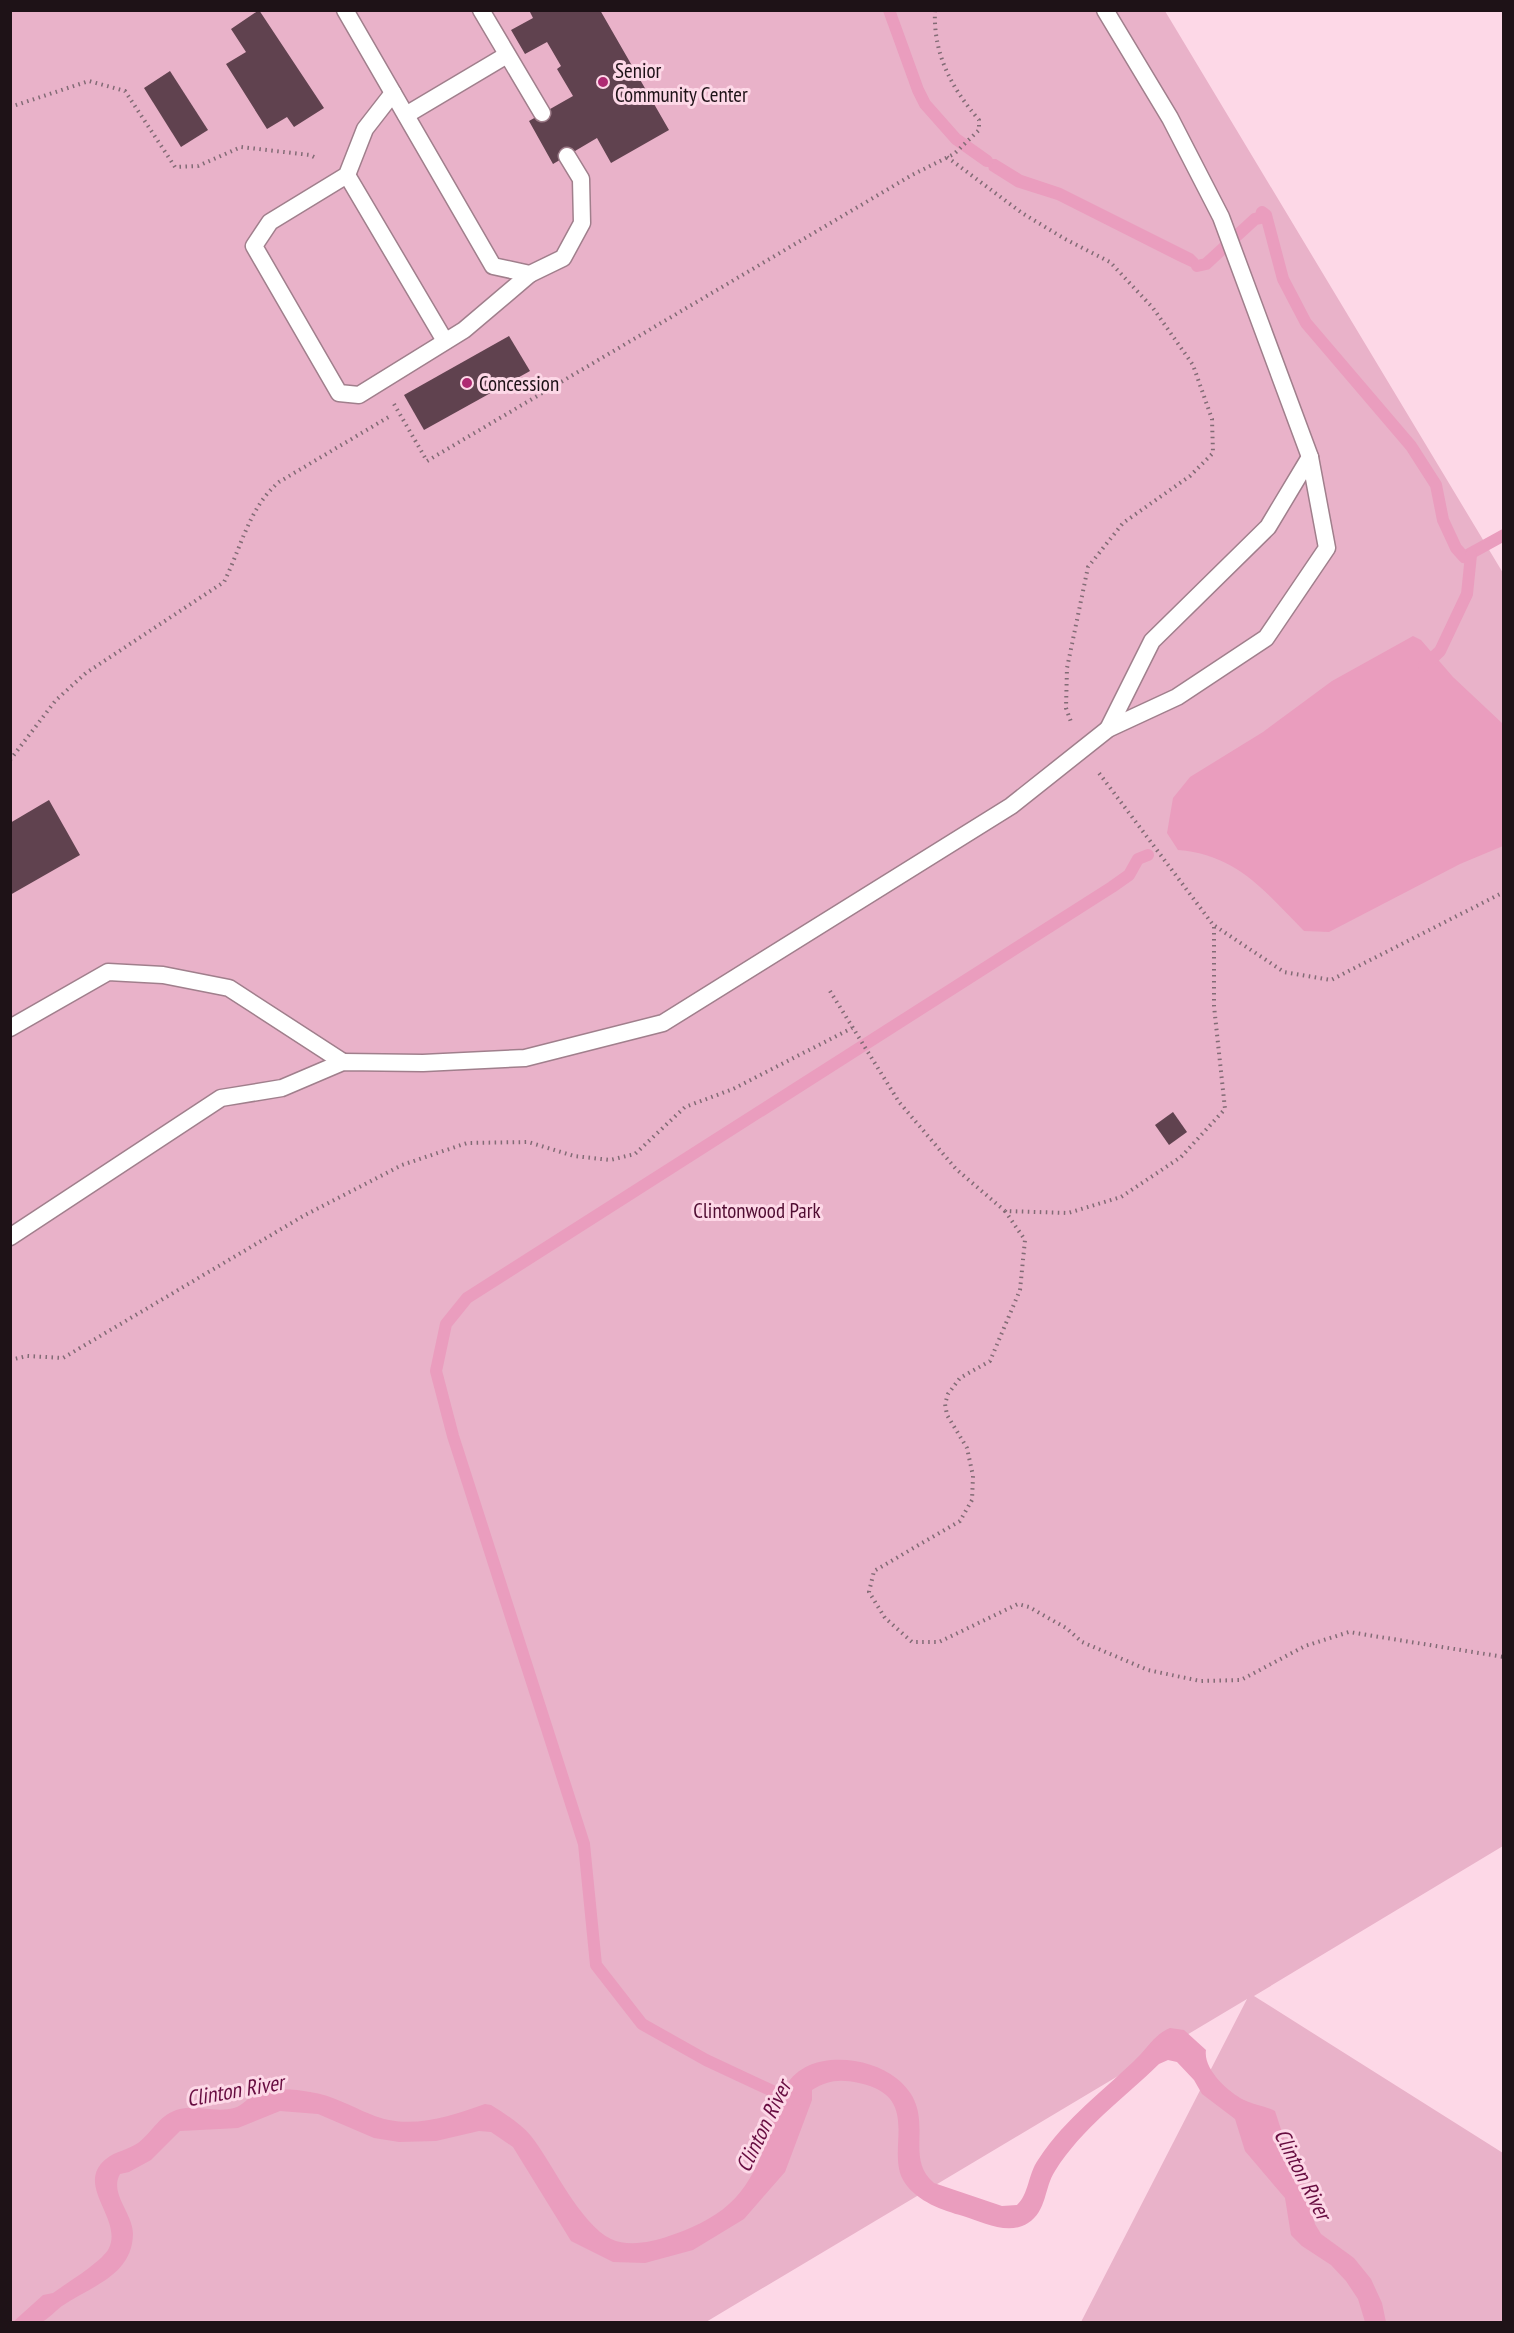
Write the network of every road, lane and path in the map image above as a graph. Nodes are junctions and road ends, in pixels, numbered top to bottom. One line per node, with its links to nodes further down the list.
1 (345, 10): 6 (lane)
2 (482, 10): 5 (lane)
3 (935, 10): 14 (path)
4 (1105, 10): 16 (lane)
5 (507, 55): 8 (lane); 9 (lane)
6 (393, 93): 9 (lane); 11 (lane)
7 (10, 106): 11 (path)
8 (542, 113)
9 (406, 115): 12 (lane)
10 (567, 156): 12 (lane)
11 (347, 175): 13 (lane); 13 (lane)
12 (530, 274): 13 (lane)
13 (445, 342)
14 (392, 400)
15 (392, 415): 18 (path)
16 (1310, 457): 17 (lane); 17 (lane)
17 (1108, 729): 23 (lane)
18 (10, 760)
19 (1503, 892): 20 (path)
20 (1214, 926)
21 (10, 1028): 23 (lane)
22 (852, 1028): 26 (path)
23 (343, 1062): 25 (lane)
24 (1005, 1211): 27 (path)
25 (10, 1237)
26 (10, 1360)
27 (1503, 1657)

